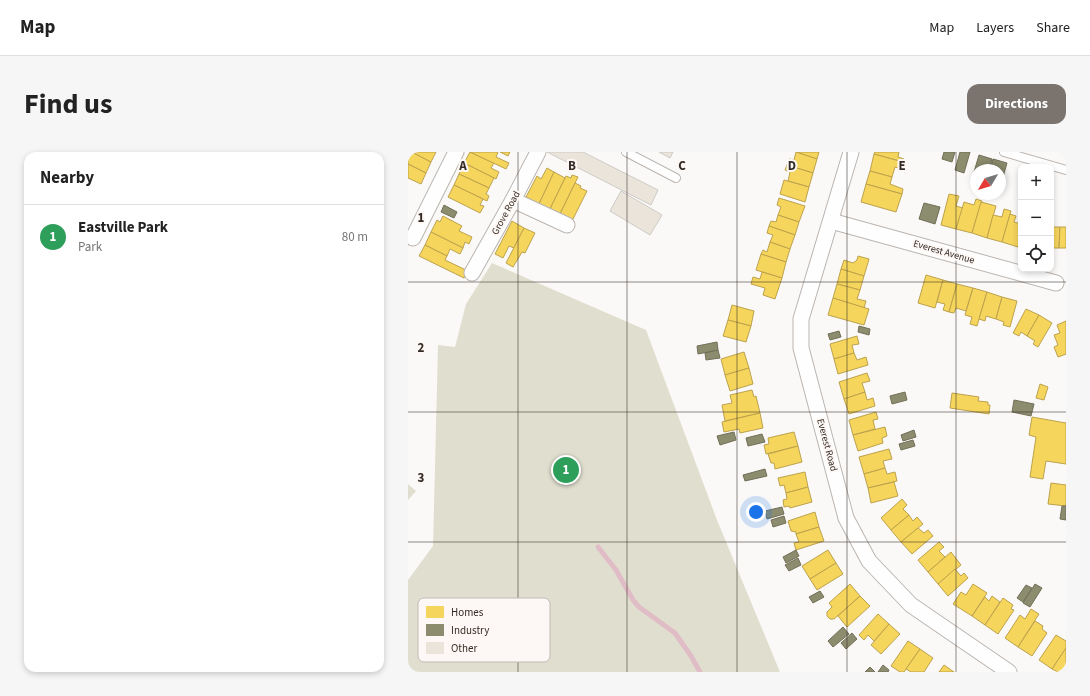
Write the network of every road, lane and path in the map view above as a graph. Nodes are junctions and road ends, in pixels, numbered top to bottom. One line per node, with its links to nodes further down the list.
1 (456, 152): 11 (street)
2 (538, 152): 8 (street, Grove Road)
3 (626, 152): 7 (lane)
4 (851, 152): 9 (street, Everest Road)
5 (1004, 152): 6 (lane)
6 (1066, 170)
7 (676, 178)
8 (513, 200): 10 (street); 12 (street, Grove Road)
9 (831, 221): 13 (street, Everest Avenue); 14 (street, Everest Road)
10 (567, 225)
11 (413, 238)
12 (472, 272)
13 (1056, 283)
14 (1009, 672)

